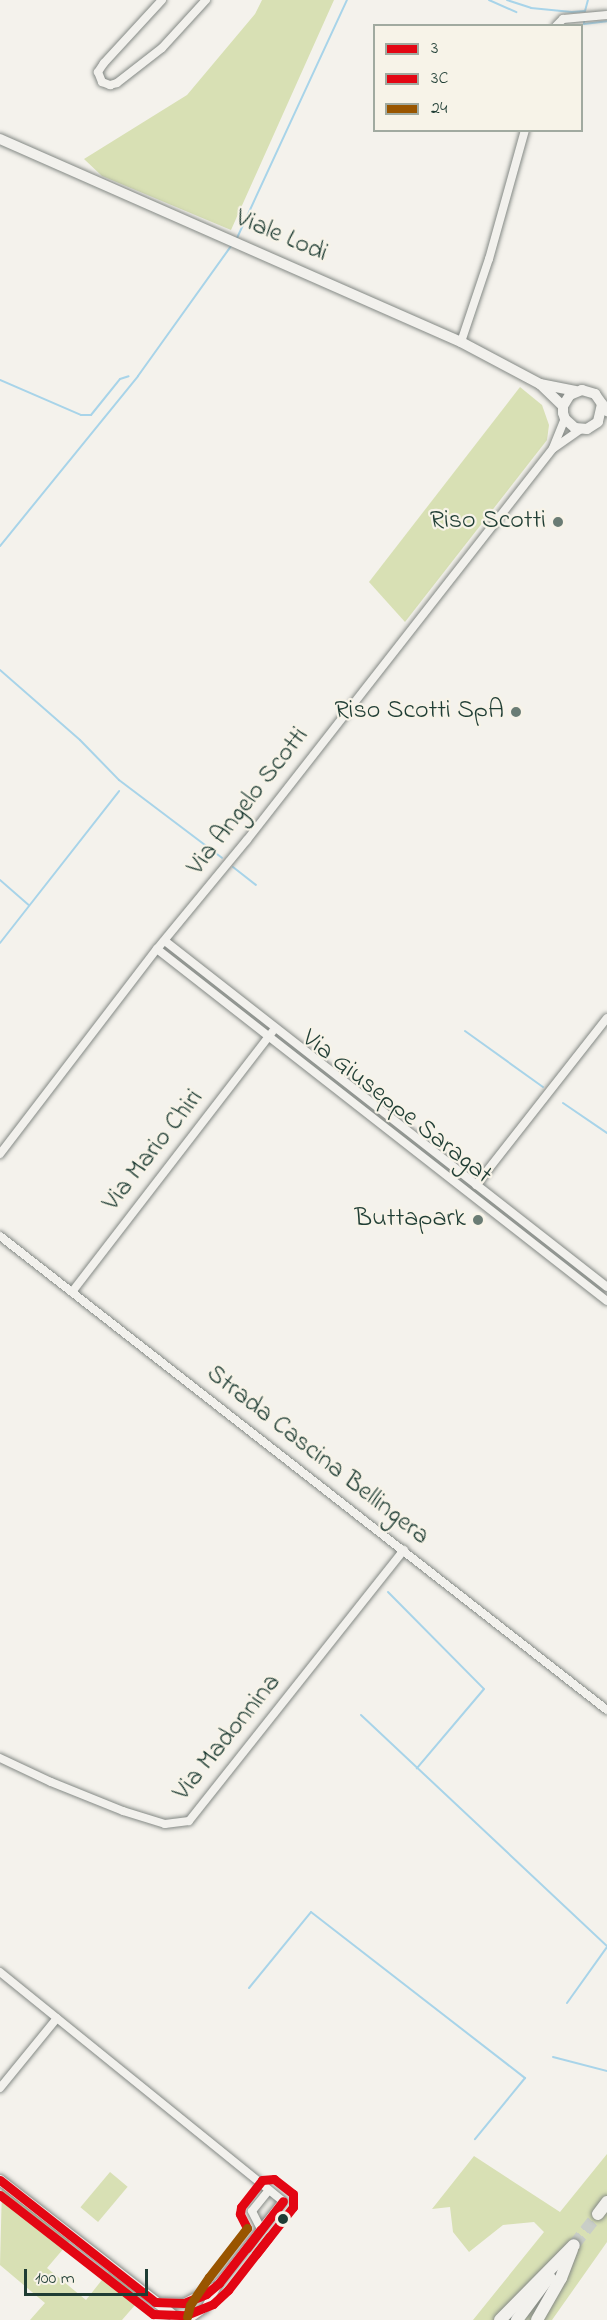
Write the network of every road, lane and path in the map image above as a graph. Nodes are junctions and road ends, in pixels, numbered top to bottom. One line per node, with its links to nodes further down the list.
1 (162, 0): 2 (street)
2 (206, 0)
3 (607, 15): 4 (street)
4 (558, 24)
5 (524, 132): 7 (street)
6 (0, 139): 7 (street, Viale Lodi)
7 (461, 342): 8 (street, Viale Lodi)
8 (540, 384): 9 (street, Viale Lodi); 10 (street, Viale Lodi)
9 (575, 391): 10 (street); 11 (street)
10 (563, 406): 12 (street)
11 (605, 407): 13 (street)
12 (565, 419): 14 (street); 16 (street, Via Angelo Scotti)
13 (593, 427): 14 (street); 15 (street)
14 (581, 429): 16 (street, Via Angelo Scotti)
15 (607, 430)
16 (553, 448): 17 (street, Via Angelo Scotti)
17 (165, 941): 18 (street, Via Angelo Scotti); 20 (street, Via Giuseppe Saragat)
18 (157, 949): 21 (street, Via Giuseppe Saragat); 22 (street, Via Angelo Scotti)
19 (607, 1018): 23 (street)
20 (276, 1027): 21 (street, Via Mario Chiri); 23 (street, Via Giuseppe Saragat)
21 (270, 1035): 26 (street, Via Mario Chiri); 27 (street, Via Giuseppe Saragat)
22 (0, 1154)
23 (476, 1185): 25 (street, Via Giuseppe Saragat)
24 (0, 1236): 26 (street, Strada Cascina Bellingera)
25 (607, 1287)
26 (72, 1292): 28 (street, Strada Cascina Bellingera)
27 (607, 1301)
28 (404, 1550): 29 (street, Strada Cascina Bellingera); 30 (street, Via Madonnina)
29 (607, 1710)
30 (0, 1758)
31 (0, 1972): 32 (street)
32 (57, 2018): 33 (street); 35 (street)
33 (0, 2088)
34 (0, 2180): 41 (street)
35 (269, 2190): 38 (street); 38 (street)
36 (607, 2202): 37 (main road)
37 (598, 2214)
38 (261, 2229): 40 (street)
39 (573, 2245): 46 (main road); 47 (main road); 48 (main road)
40 (219, 2283): 42 (street); 43 (street)
41 (155, 2302): 42 (street); 44 (street)
42 (184, 2303): 44 (street)
43 (200, 2315): 45 (street)
44 (179, 2320)
45 (188, 2320)
46 (500, 2320)
47 (517, 2320)
48 (537, 2320)

